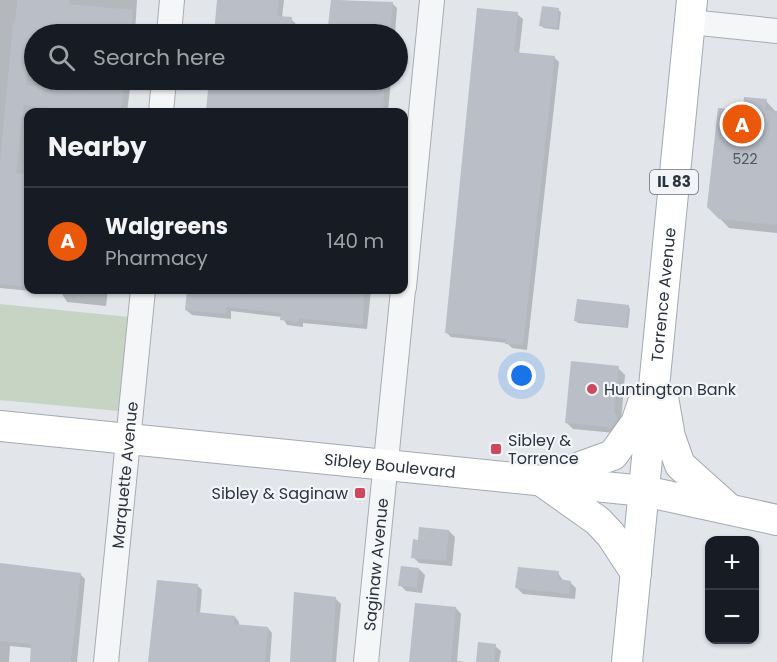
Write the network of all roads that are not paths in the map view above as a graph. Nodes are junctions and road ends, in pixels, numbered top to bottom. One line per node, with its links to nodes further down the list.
1 (172, 0): 4 (street)
2 (432, 0): 8 (street, Saginaw Avenue)
3 (691, 11): 5 (street); 11 (main road, Torrence Avenue / IL 83)
4 (170, 24)
5 (777, 31)
6 (163, 90): 7 (street)
7 (161, 108)
8 (408, 238)
9 (143, 294): 13 (street, Marquette Avenue)
10 (402, 294): 14 (street, Saginaw Avenue)
11 (657, 364): 15 (main road); 16 (main road, Torrence Avenue / IL 83); 17 (main road)
12 (0, 426): 13 (main road, Sibley Boulevard)
13 (129, 439): 14 (main road, Sibley Boulevard); 20 (street, Marquette Avenue)
14 (386, 465): 15 (main road, Sibley Boulevard); 21 (street, Saginaw Avenue)
15 (540, 481): 16 (main road, Sibley Boulevard); 19 (main road)
16 (644, 491): 17 (main road, Sibley Boulevard); 19 (main road, Torrence Avenue)
17 (730, 510): 18 (main road, Sibley Boulevard)
18 (777, 520)
19 (636, 573): 22 (main road, Torrence Avenue)
20 (106, 662)
21 (366, 662)
22 (627, 662)

